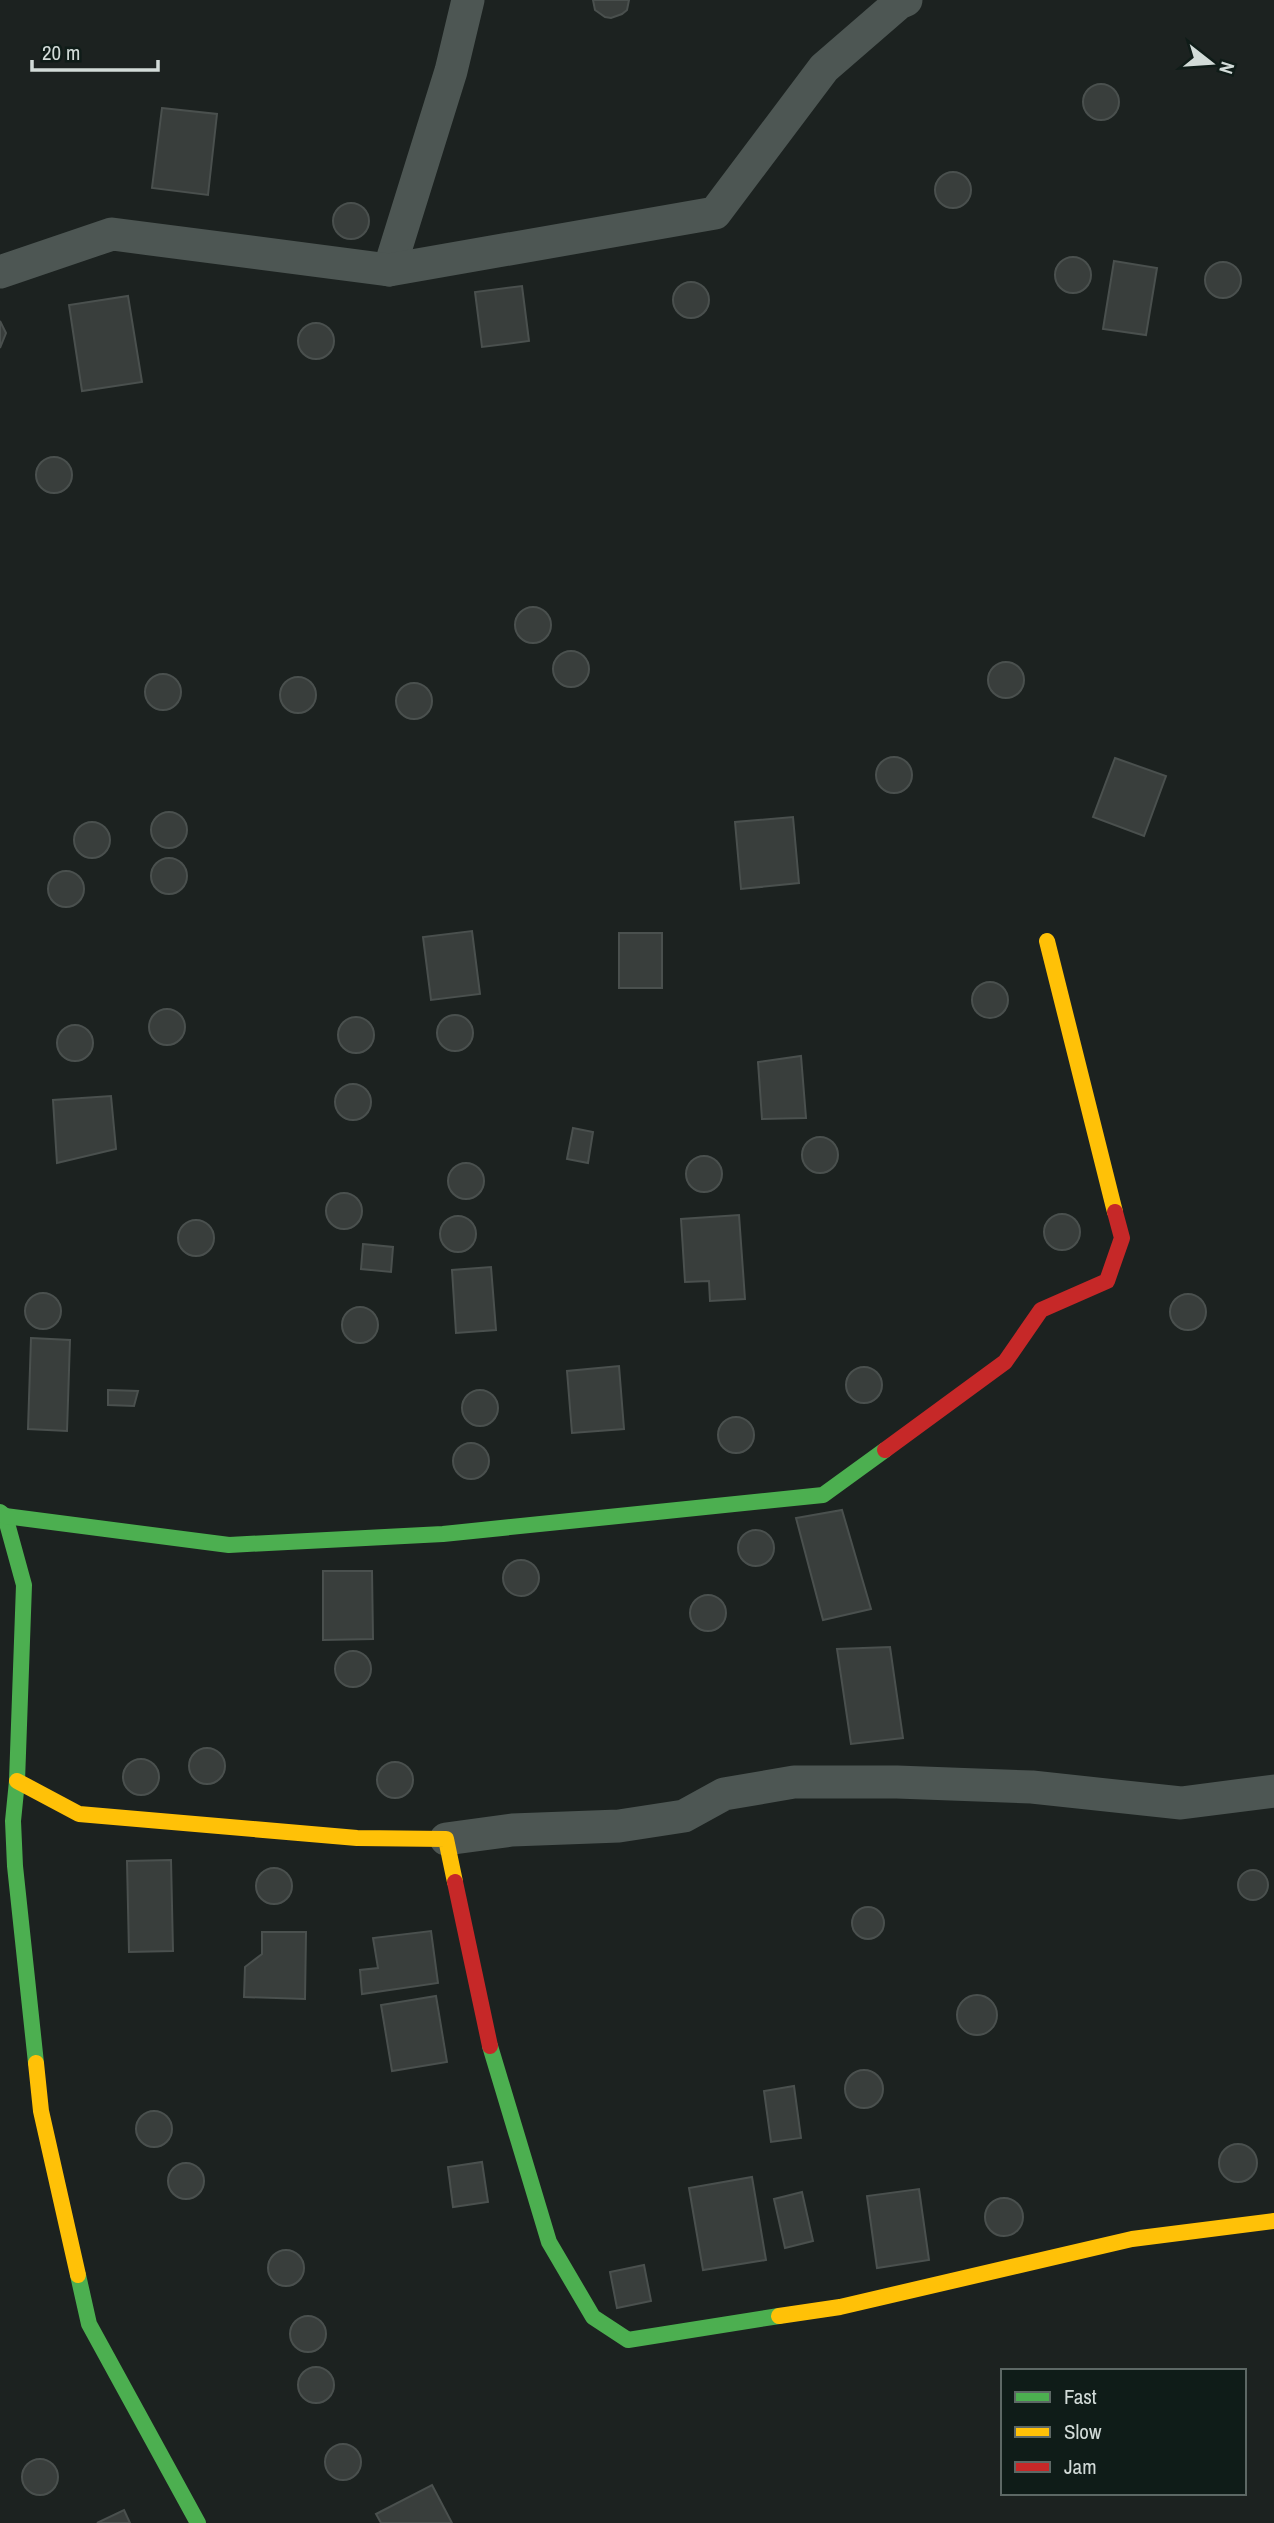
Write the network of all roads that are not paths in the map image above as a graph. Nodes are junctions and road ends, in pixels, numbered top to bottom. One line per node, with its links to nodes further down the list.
1 (468, 0): 3 (street)
2 (906, 0): 3 (street)
3 (389, 270): 4 (street)
4 (0, 272)
5 (1047, 940): 6 (street)
6 (3, 1514): 7 (street)
7 (11, 1642): 8 (street)
8 (17, 1781): 10 (street); 12 (street)
9 (1274, 1791): 10 (street)
10 (446, 1839): 11 (street)
11 (1274, 2221)
12 (198, 2523)

